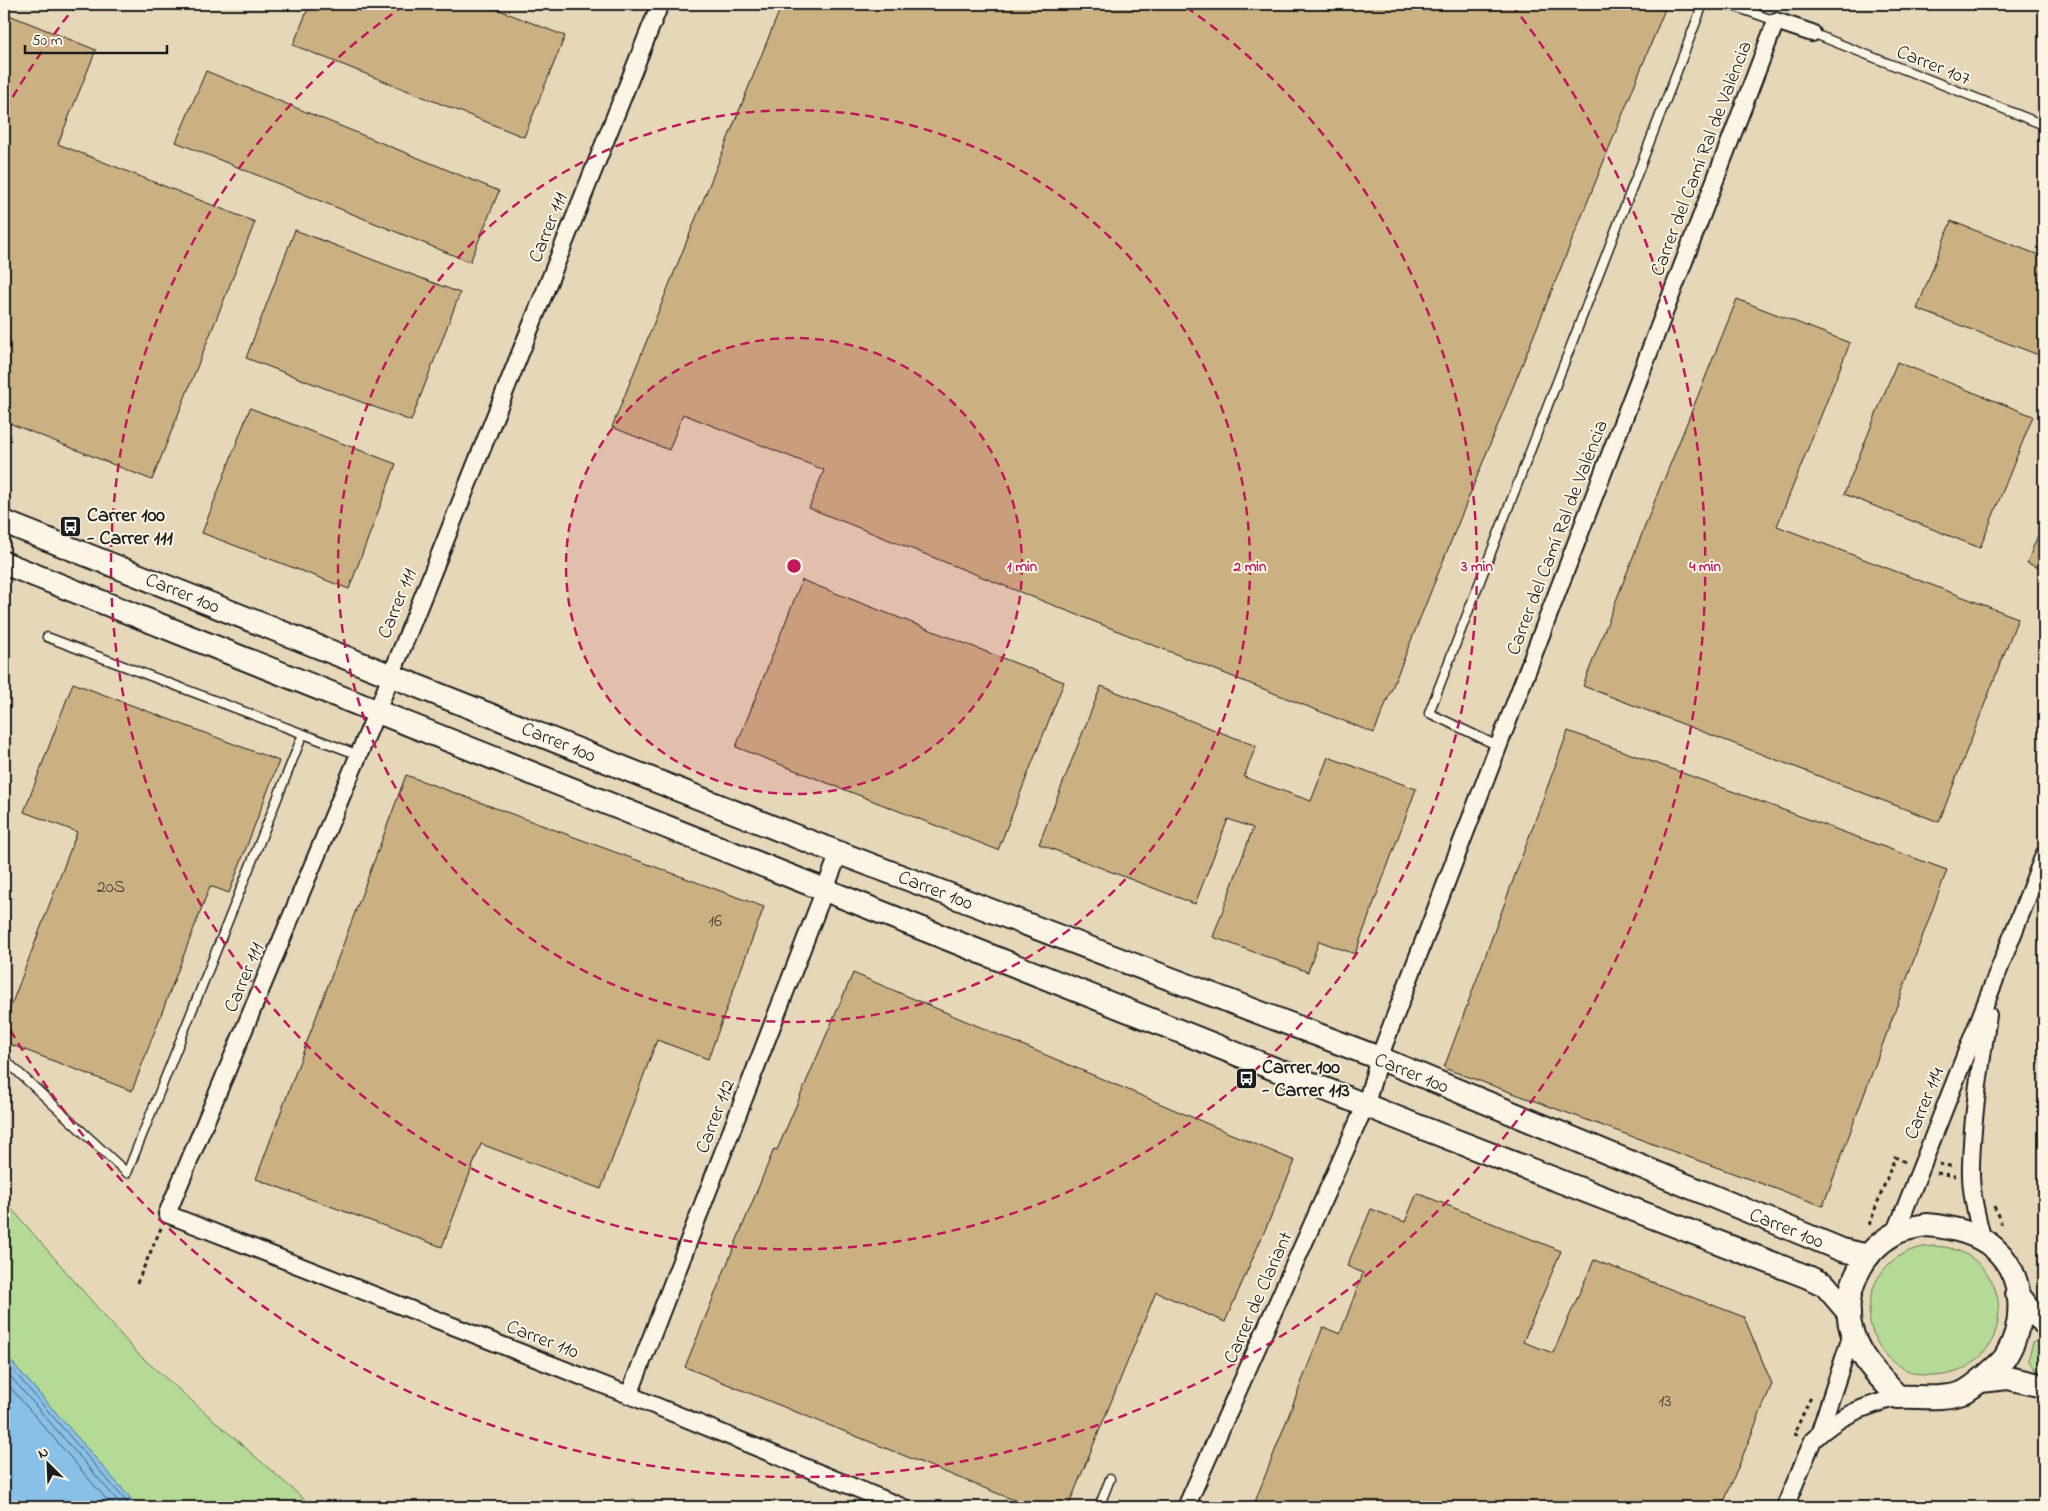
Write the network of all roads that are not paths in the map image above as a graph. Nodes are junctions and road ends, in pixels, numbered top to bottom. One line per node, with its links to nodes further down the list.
1 (660, 4): 10 (street, Carrer 111)
2 (1703, 4): 13 (lane)
3 (1727, 4): 4 (lane)
4 (1776, 21): 5 (street); 13 (street, Carrer del Camí Ral de València)
5 (1812, 33): 6 (lane, Carrer 107)
6 (2044, 125)
7 (4, 522): 10 (street, Carrer 100)
8 (4, 563): 11 (street, Carrer 100)
9 (47, 637): 12 (lane)
10 (391, 676): 11 (street, Carrer 111); 15 (street, Carrer 100)
11 (377, 711): 14 (street, Carrer 111); 17 (street, Carrer 100)
12 (303, 734): 14 (lane); 20 (lane)
13 (1498, 746): 19 (street, Carrer del Camí Ral de València)
14 (359, 755): 22 (street, Carrer 111)
15 (840, 853): 17 (street, Carrer 112); 19 (street, Carrer 100)
16 (2044, 855): 18 (street, Carrer 114)
17 (825, 890): 21 (street, Carrer 100); 31 (street, Carrer 112)
18 (1992, 988): 23 (street, Carrer 114); 24 (street, Carrer 114)
19 (1379, 1058): 21 (street, Carrer del Camí Ral de València); 25 (street, Carrer 100)
20 (4, 1059)
21 (1366, 1104): 28 (street, Carrer 100); 37 (street, Carrer de Clariant)
22 (166, 1214): 31 (street, Carrer 110)
23 (1896, 1228): 24 (street); 25 (street)
24 (1983, 1241): 26 (street)
25 (1868, 1256): 28 (street)
26 (2017, 1293): 27 (street); 29 (street)
27 (2044, 1323)
28 (1851, 1324): 32 (street); 33 (street)
29 (1980, 1381): 30 (street); 32 (street)
30 (2044, 1386)
31 (629, 1395): 35 (street, Carrer 110)
32 (1898, 1396): 33 (street)
33 (1819, 1434): 38 (street)
34 (1110, 1479): 36 (lane)
35 (902, 1507)
36 (1099, 1507)
37 (1186, 1507)
38 (1785, 1507)

